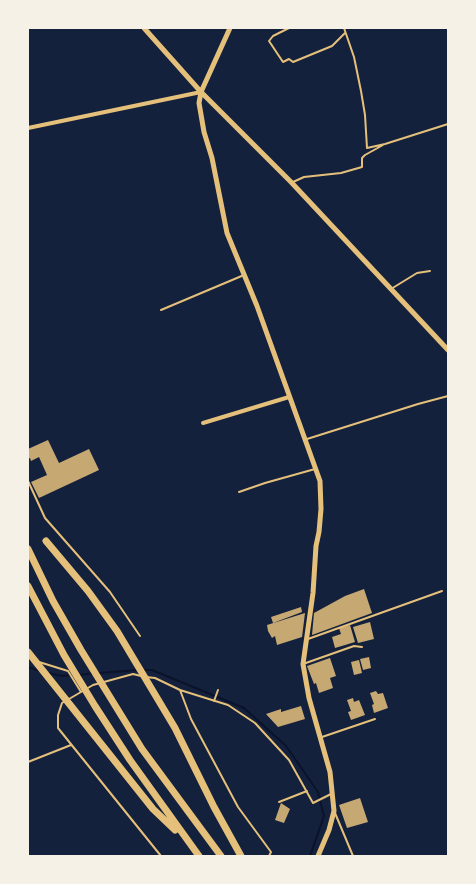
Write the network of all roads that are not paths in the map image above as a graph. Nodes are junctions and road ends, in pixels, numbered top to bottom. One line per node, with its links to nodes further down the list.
1 (144, 28): 6 (street)
2 (230, 28): 6 (street)
3 (289, 28): 5 (lane)
4 (344, 28): 5 (lane)
5 (345, 33): 9 (lane)
6 (201, 92): 8 (street); 10 (street); 12 (street)
7 (448, 124): 9 (lane)
8 (28, 128)
9 (385, 144): 10 (lane)
10 (291, 182): 13 (street)
11 (430, 271): 13 (lane)
12 (244, 275): 14 (lane); 17 (street)
13 (392, 290): 15 (street)
14 (161, 310)
15 (448, 350)
16 (448, 396): 19 (lane)
17 (289, 397): 18 (street); 19 (street)
18 (203, 423)
19 (304, 440): 20 (street)
20 (315, 469): 22 (lane); 28 (street)
21 (28, 480): 27 (lane)
22 (239, 492)
23 (46, 541): 49 (highway)
24 (28, 549): 48 (highway)
25 (28, 586): 45 (highway)
26 (442, 591): 28 (lane)
27 (140, 636)
28 (307, 639): 32 (street)
29 (362, 647): 32 (lane)
30 (28, 652): 45 (highway)
31 (28, 658): 35 (lane)
32 (304, 664): 38 (street)
33 (180, 690): 35 (lane); 36 (lane); 50 (lane)
34 (218, 690): 36 (lane)
35 (81, 692): 39 (lane)
36 (214, 701): 41 (lane)
37 (375, 719): 38 (lane)
38 (319, 737): 42 (street)
39 (71, 744): 40 (lane); 46 (lane)
40 (28, 762)
41 (307, 791): 42 (lane); 43 (lane)
42 (333, 794): 44 (street)
43 (279, 802)
44 (334, 811): 51 (street); 52 (lane)
45 (187, 842): 47 (highway)
46 (160, 856)
47 (199, 856)
48 (221, 856)
49 (241, 856)
50 (269, 856)
51 (318, 856)
52 (354, 856)

